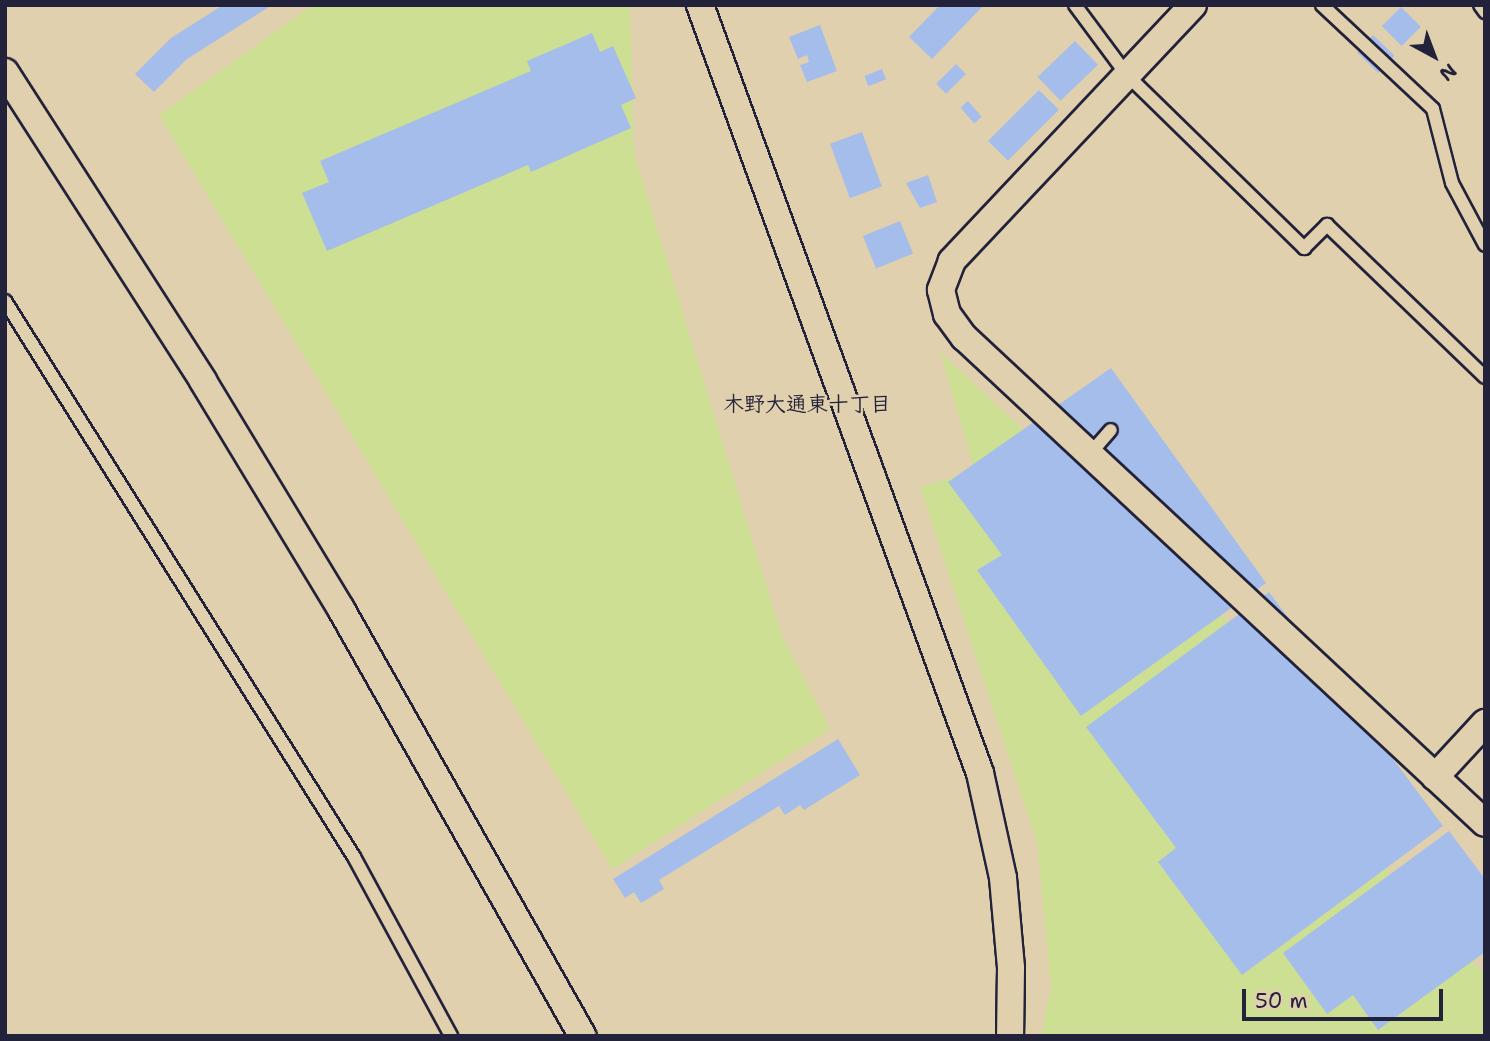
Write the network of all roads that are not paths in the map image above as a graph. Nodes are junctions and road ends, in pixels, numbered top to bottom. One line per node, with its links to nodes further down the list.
1 (700, 5): 19 (street)
2 (1075, 5): 8 (lane)
3 (1193, 5): 8 (street)
4 (1322, 5): 9 (lane)
5 (1480, 5): 6 (lane)
6 (1485, 12)
7 (5, 72): 18 (street)
8 (1127, 75): 11 (lane); 13 (street)
9 (1485, 245)
10 (5, 301): 17 (lane)
11 (1485, 377)
12 (1111, 430): 13 (lane)
13 (1089, 455): 15 (street)
14 (1485, 723): 15 (street)
15 (1435, 777): 16 (street)
16 (1485, 823)
17 (451, 1036)
18 (583, 1036)
19 (1010, 1036)

